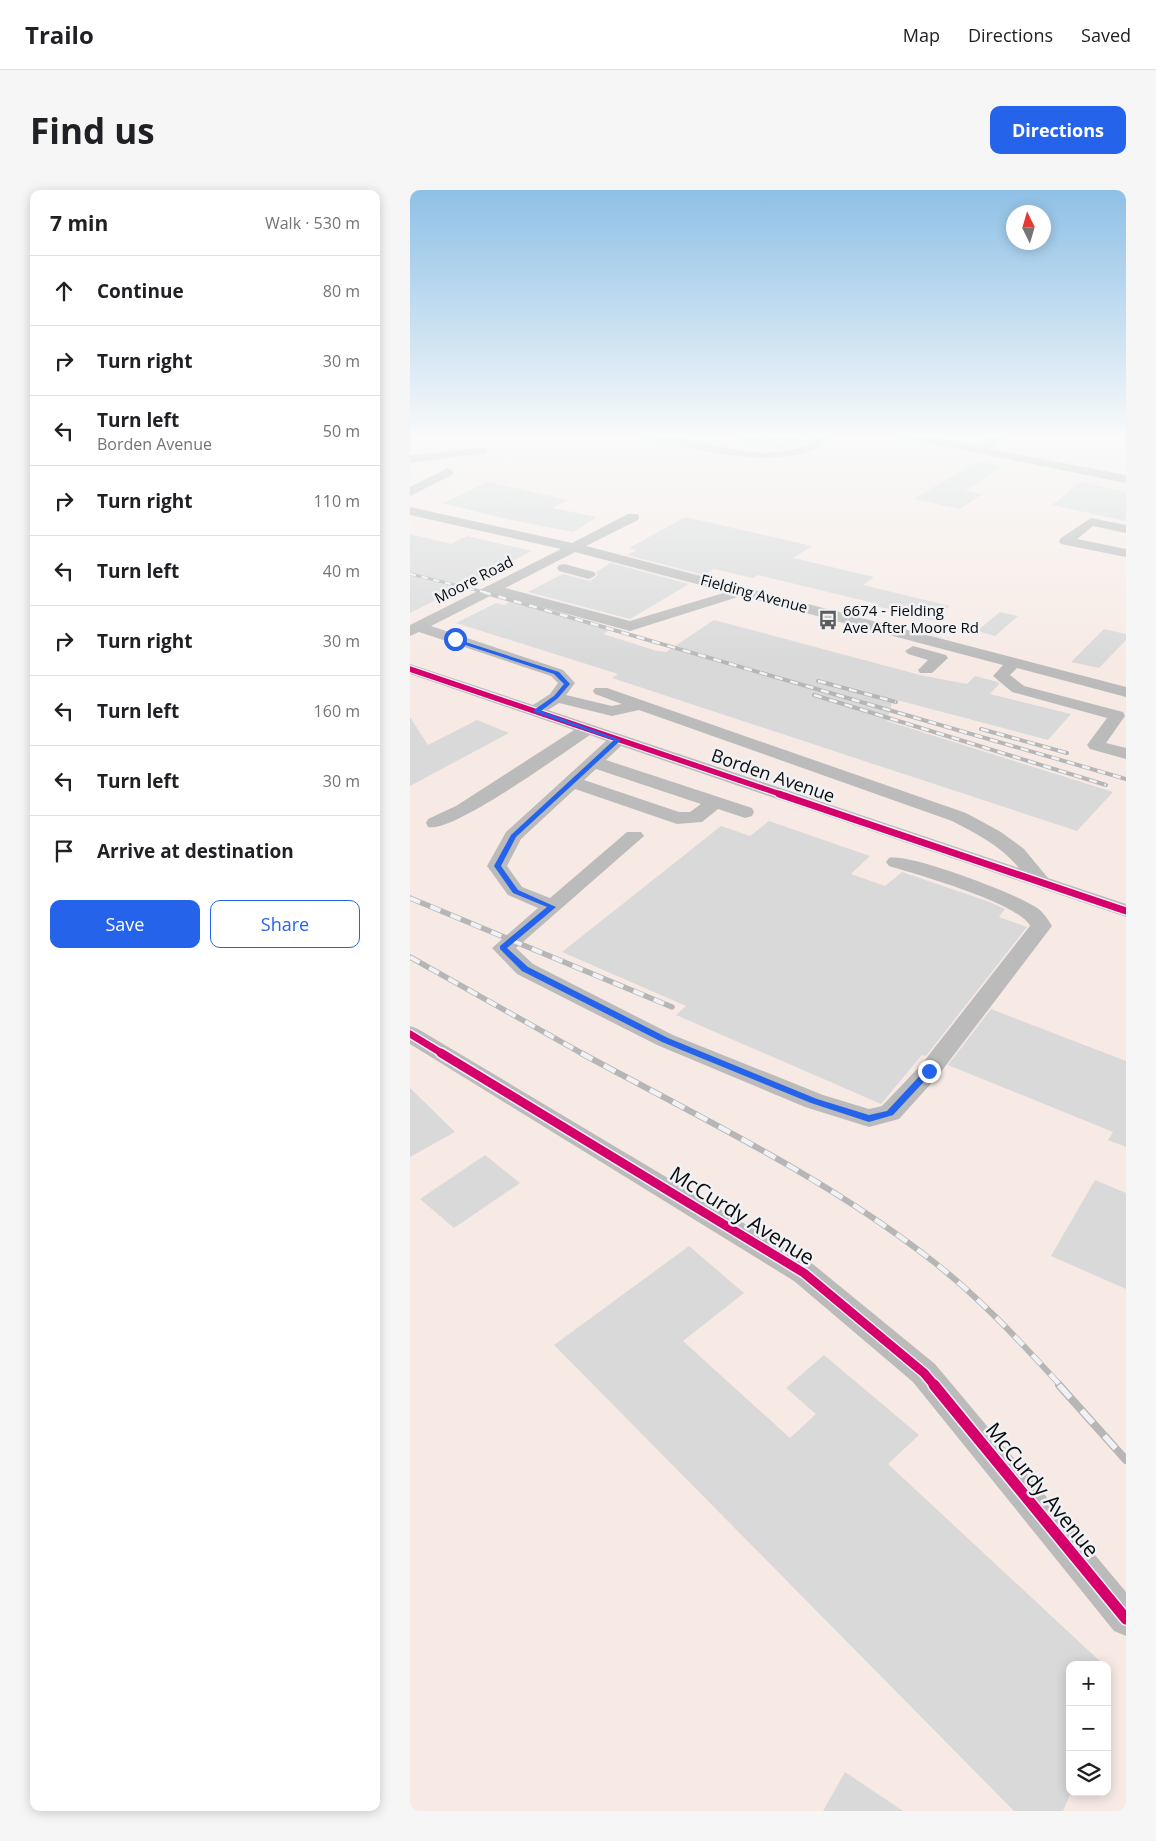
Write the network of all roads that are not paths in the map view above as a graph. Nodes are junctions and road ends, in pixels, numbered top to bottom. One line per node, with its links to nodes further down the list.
1 (410, 511): 6 (street, Fielding Avenue)
2 (633, 517): 6 (street, Moore Road)
3 (1126, 529): 4 (street)
4 (1078, 531): 5 (street); 7 (street)
5 (1126, 542)
6 (572, 546): 8 (street, Moore Road); 14 (street, Fielding Avenue)
7 (1126, 553)
8 (557, 555): 9 (street); 11 (street, Moore Road)
9 (569, 565): 10 (street); 11 (street)
10 (594, 573)
11 (512, 579): 12 (street, Moore Road)
12 (493, 589): 20 (street); 21 (street, Moore Road)
13 (680, 590): 17 (street)
14 (740, 591): 15 (street, Fielding Avenue); 17 (street)
15 (766, 598): 22 (street, Fielding Avenue); 24 (street)
16 (662, 600): 18 (street)
17 (719, 600): 18 (street)
18 (688, 609): 20 (street)
19 (637, 615): 20 (street)
20 (654, 618)
21 (414, 629): 27 (street)
22 (1014, 662): 26 (street, Fielding Avenue); 32 (street)
23 (410, 669): 29 (street, Borden Avenue)
24 (926, 670)
25 (601, 691): 28 (street)
26 (1126, 692)
27 (556, 697): 28 (street); 29 (street)
28 (642, 706): 40 (street)
29 (536, 711): 30 (street, Borden Avenue)
30 (588, 729): 31 (street, Borden Avenue); 37 (street)
31 (618, 740): 33 (street); 40 (street, Borden Avenue)
32 (1126, 754)
33 (594, 762): 34 (street); 35 (street)
34 (573, 782): 35 (street); 41 (street)
35 (715, 802): 36 (street)
36 (745, 812)
37 (435, 823)
38 (634, 836): 41 (street)
39 (896, 862): 41 (street)
40 (1041, 882): 42 (street, Borden Avenue)
41 (552, 907)
42 (1126, 911)
43 (410, 1034): 44 (street, McCurdy Avenue)
44 (1126, 1619)

